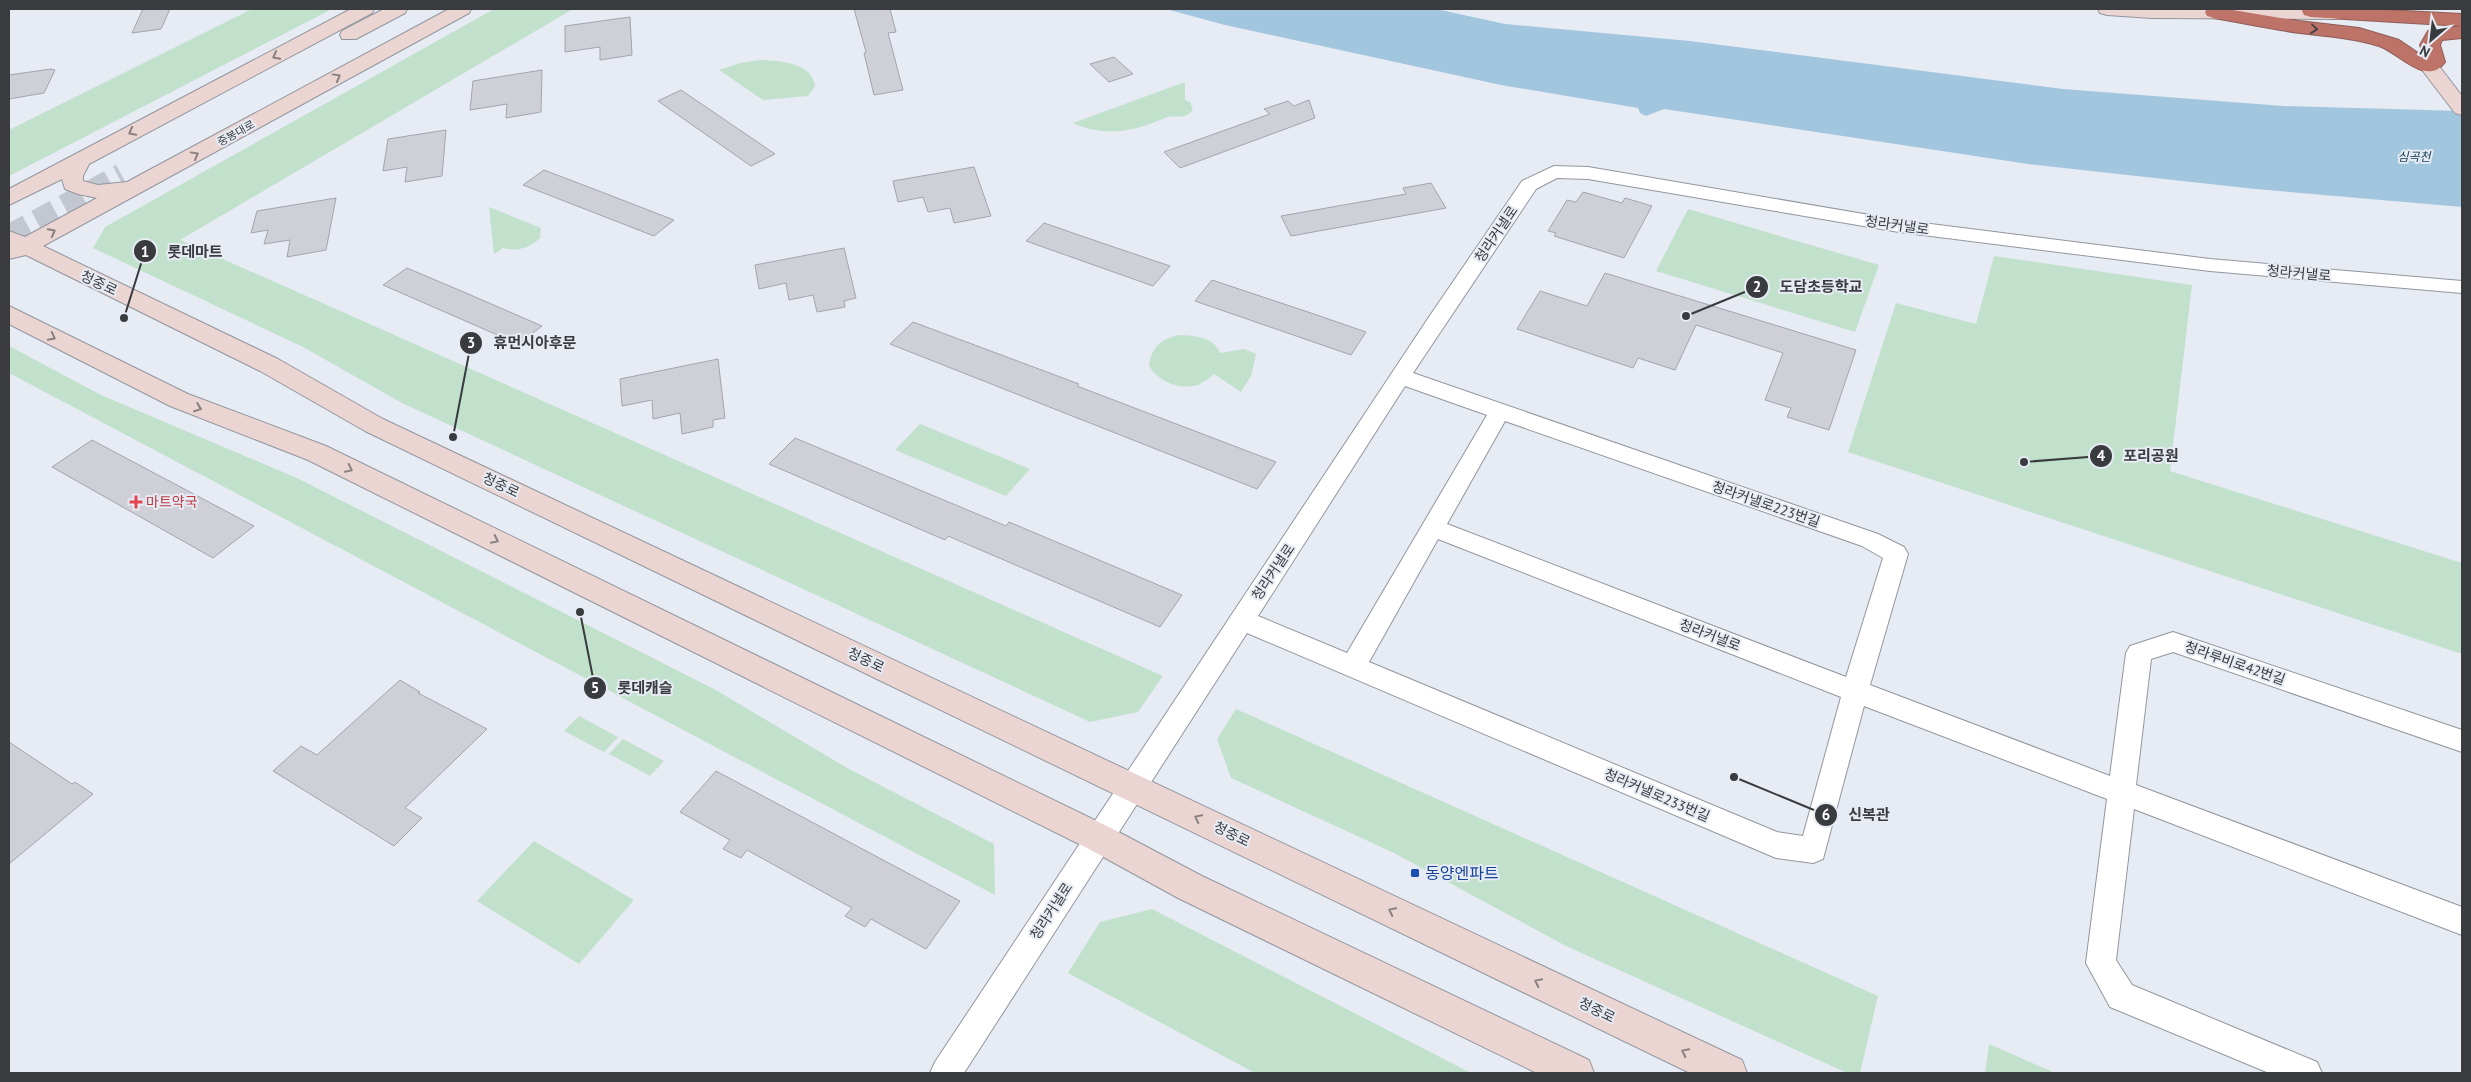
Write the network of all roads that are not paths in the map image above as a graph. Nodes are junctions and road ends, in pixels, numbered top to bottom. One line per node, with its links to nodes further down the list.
1 (365, 9): 13 (street, one-way to 13)
2 (398, 9): 14 (street)
3 (425, 9): 15 (street, 중봉대로)
4 (462, 9): 16 (street, 중봉대로, one-way to 4)
5 (2107, 9): 7 (street)
6 (2264, 9): 8 (highway)
7 (2214, 12): 8 (street); 11 (highway, one-way to 11)
8 (2335, 13): 9 (highway)
9 (2462, 20)
10 (2462, 32): 11 (highway)
11 (2429, 66): 12 (street)
12 (2462, 109)
13 (81, 159): 16 (street); 17 (street)
14 (102, 167)
15 (121, 174)
16 (139, 186): 18 (street, 중봉대로, one-way to 16)
17 (9, 198)
18 (14, 246): 28 (street, 청중로)
19 (2462, 287): 21 (street, 청라커낼로)
20 (9, 314): 30 (street, one-way to 30)
21 (1401, 377): 22 (street, 청라커낼로223번길); 24 (street, 청라커낼로)
22 (1500, 411): 23 (street); 26 (street, 청라커낼로223번길)
23 (1434, 528): 25 (street); 26 (street, 청라커낼로)
24 (1242, 620): 25 (street, 청라커낼로233번길); 28 (street, 청라커낼로)
25 (1353, 666): 26 (street, 청라커낼로233번길)
26 (1855, 691): 29 (street, 청라커낼로)
27 (2462, 741): 29 (street, 청라루비로42번길)
28 (1133, 787): 30 (street, 청라커낼로); 34 (street, 청중로, one-way to 28)
29 (2121, 792): 31 (street); 35 (street, 청라루비로42번길)
30 (1099, 838): 32 (street, 청라커낼로); 33 (street)
31 (2462, 921)
32 (946, 1073)
33 (1576, 1073)
34 (1729, 1073)
35 (2306, 1073)

